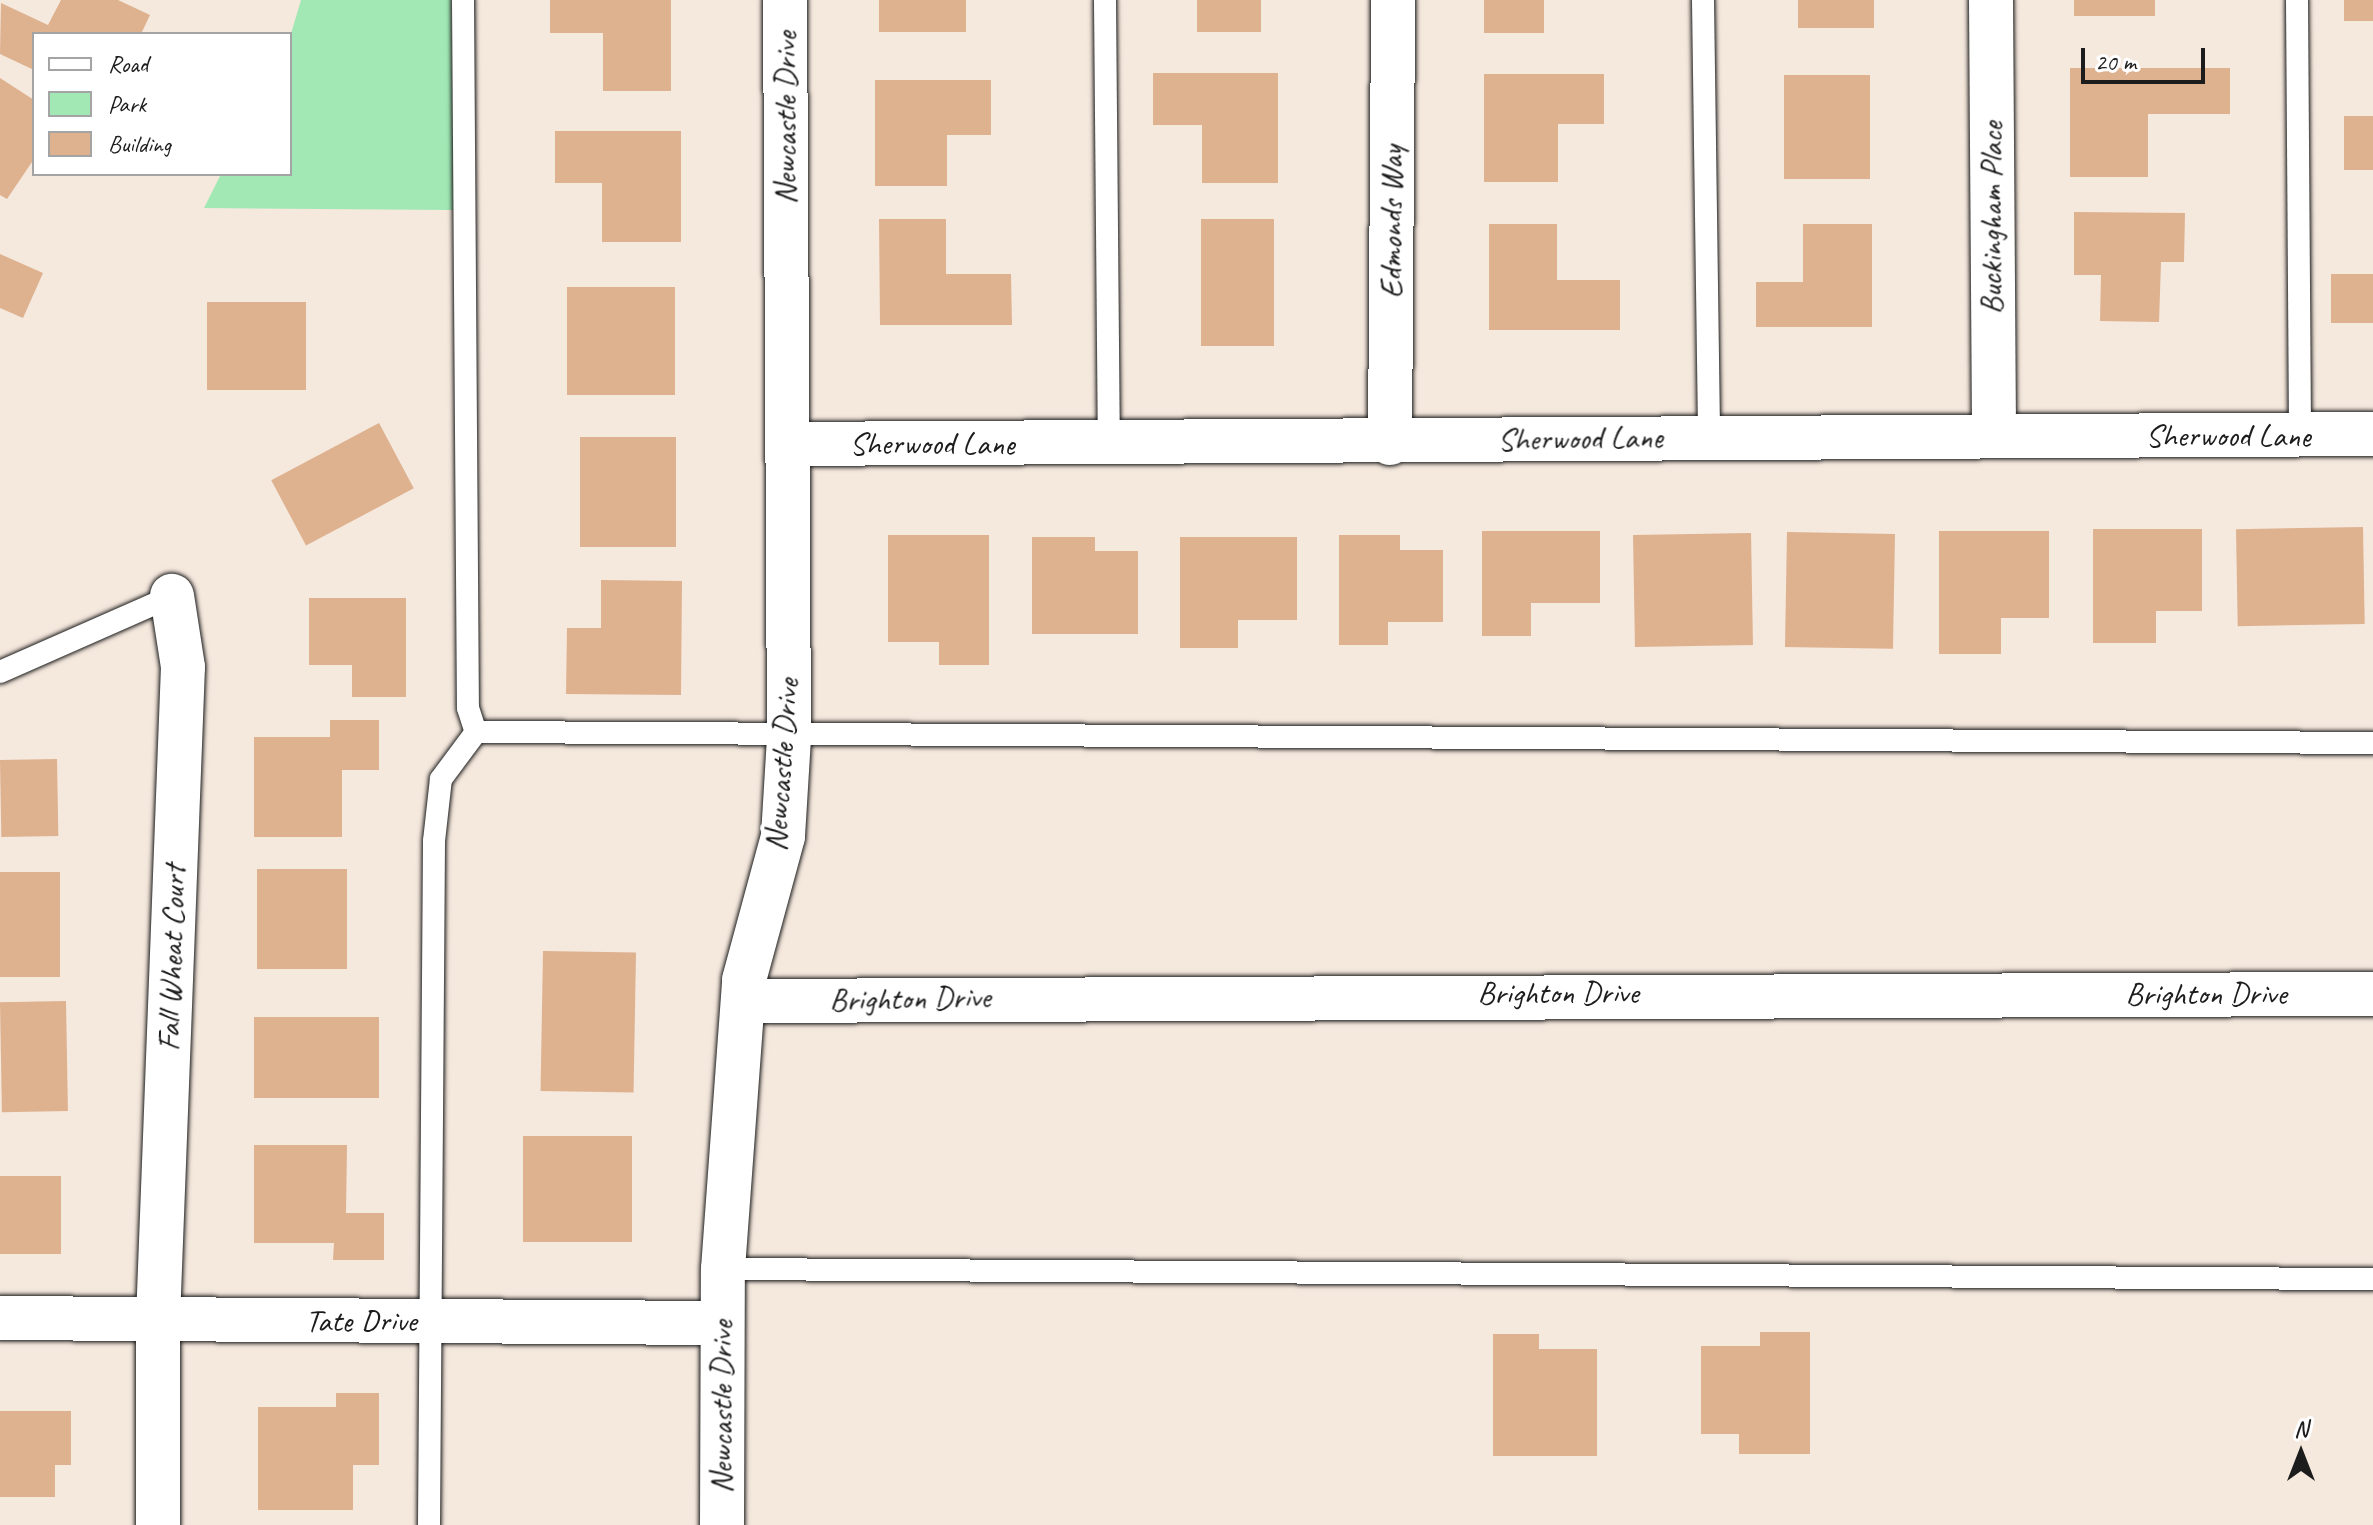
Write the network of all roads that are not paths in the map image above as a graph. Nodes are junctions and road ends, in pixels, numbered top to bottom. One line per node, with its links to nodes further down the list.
1 (463, 0): 17 (lane)
2 (785, 0): 14 (street, Newcastle Drive)
3 (1105, 0): 12 (lane)
4 (1393, 0): 13 (street, Edmonds Way)
5 (1703, 0): 9 (lane)
6 (1991, 0): 10 (street, Buckingham Place)
7 (2297, 0): 11 (lane)
8 (2373, 434): 11 (street, Sherwood Lane)
9 (1709, 436): 10 (street, Sherwood Lane); 13 (street, Sherwood Lane)
10 (1994, 436): 11 (street, Sherwood Lane)
11 (2300, 436)
12 (1109, 443): 13 (street, Sherwood Lane); 14 (street, Sherwood Lane)
13 (1390, 443)
14 (787, 444): 18 (street, Newcastle Drive)
15 (172, 596): 16 (lane); 25 (street, Fall Wheat Court)
16 (0, 672)
17 (476, 732): 18 (lane); 26 (lane)
18 (789, 737): 19 (lane); 21 (street, Newcastle Drive)
19 (2373, 743)
20 (2373, 994): 21 (street, Brighton Drive)
21 (743, 1001): 22 (street, Newcastle Drive)
22 (723, 1269): 23 (lane); 27 (street, Newcastle Drive)
23 (2373, 1279)
24 (0, 1318): 25 (street, Tate Drive)
25 (158, 1320): 26 (street, Tate Drive); 28 (street, Fall Wheat Court)
26 (426, 1321): 27 (street, Tate Drive); 29 (lane)
27 (721, 1323): 30 (street, Newcastle Drive)
28 (158, 1525)
29 (429, 1525)
30 (722, 1525)

